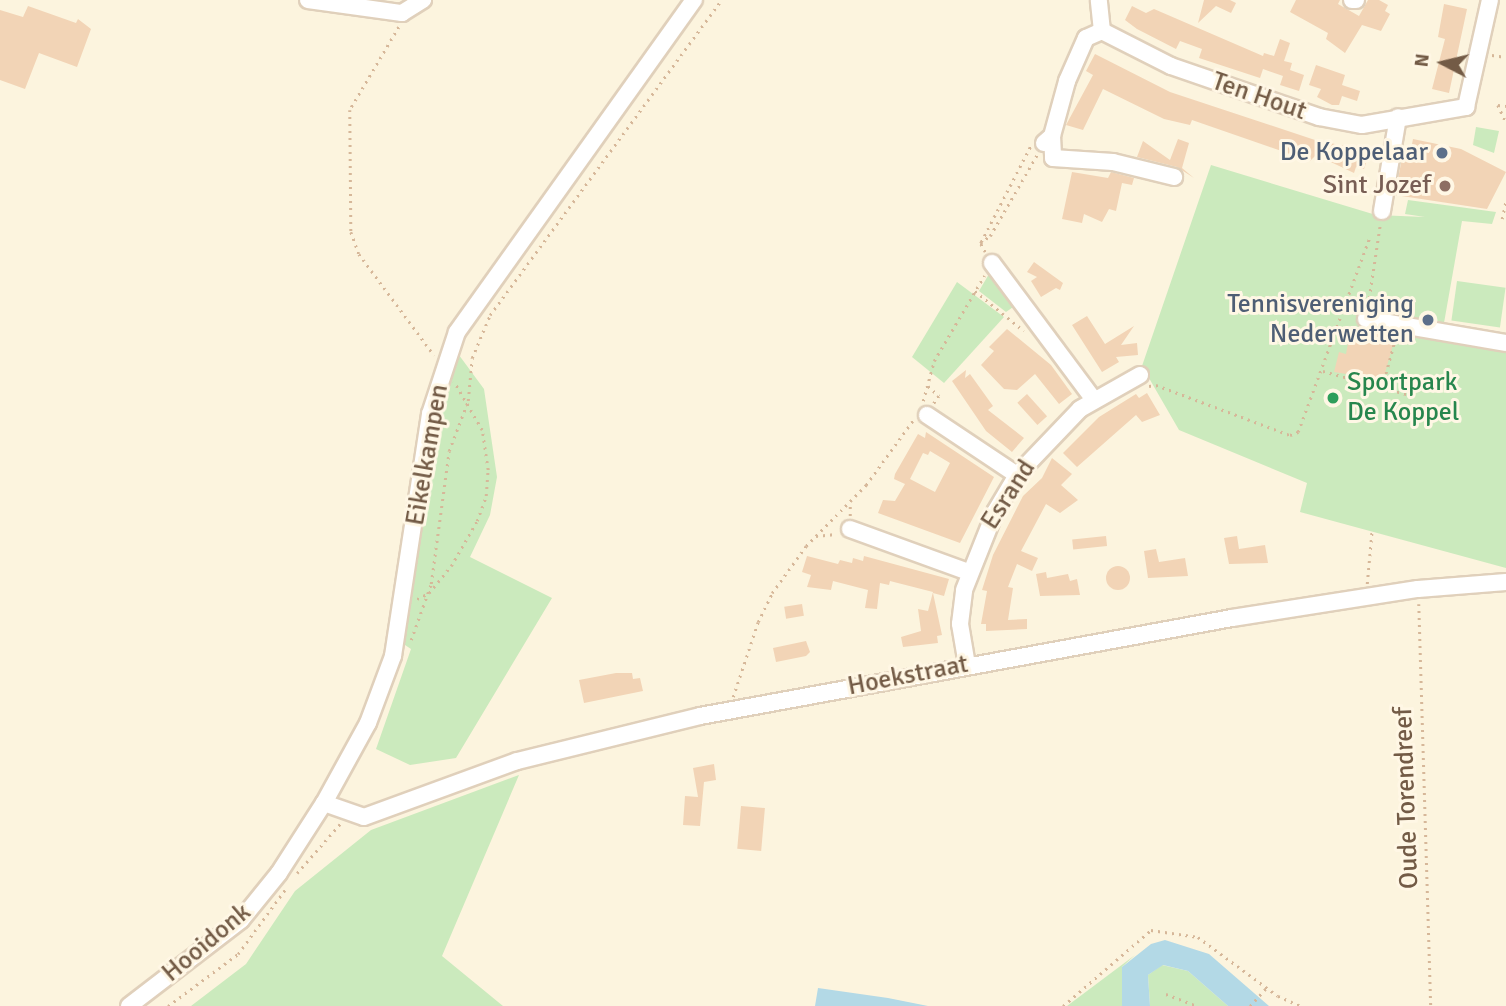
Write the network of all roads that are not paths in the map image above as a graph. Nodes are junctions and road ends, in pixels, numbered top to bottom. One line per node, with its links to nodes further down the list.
1 (308, 0): 2 (street)
2 (423, 0)
3 (694, 0): 21 (street, Eikelkampen)
4 (1099, 0): 6 (street)
5 (1490, 0): 7 (street, Ten Hout)
6 (1102, 31): 7 (street, Ten Hout); 8 (street)
7 (1398, 117): 9 (street)
8 (1174, 177)
9 (1382, 211)
10 (992, 263): 14 (street)
11 (1366, 319): 12 (street)
12 (1506, 343)
13 (1140, 375): 14 (street, Esrand)
14 (1094, 400): 16 (street, Esrand)
15 (922, 411): 16 (street)
16 (1017, 475): 18 (street, Esrand)
17 (850, 529): 18 (street)
18 (968, 572): 20 (street, Esrand)
19 (1506, 582): 20 (street, Hoekstraat)
20 (967, 665): 21 (street, Hoekstraat)
21 (324, 803): 22 (street, Hooidonk)
22 (129, 1006)

